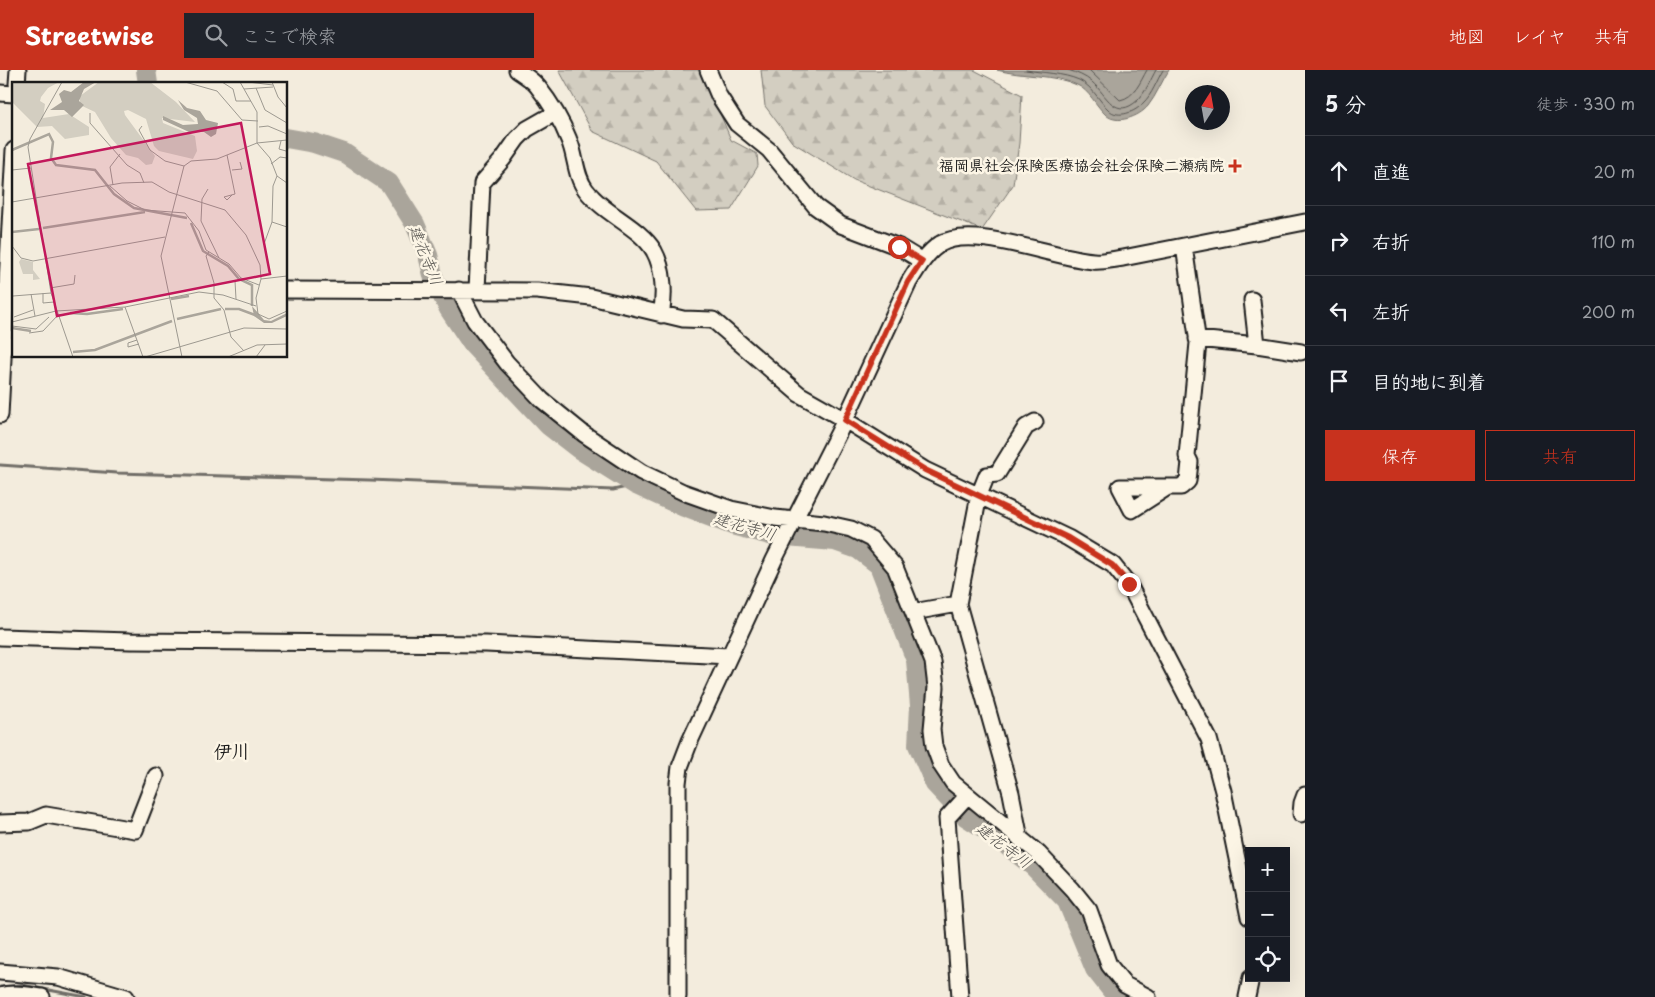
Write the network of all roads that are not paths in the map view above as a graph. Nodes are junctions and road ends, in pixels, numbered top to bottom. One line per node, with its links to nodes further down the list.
1 (517, 70): 3 (street)
2 (708, 70): 7 (street)
3 (555, 113): 11 (street); 13 (street)
4 (12, 189): 8 (street)
5 (1305, 222): 6 (street)
6 (1184, 246): 7 (street); 14 (street)
7 (922, 261): 18 (street)
8 (7, 285): 17 (street)
9 (288, 290): 10 (street)
10 (459, 290): 11 (street); 22 (street)
11 (477, 290): 13 (street)
12 (1252, 300): 15 (street)
13 (662, 315): 18 (street)
14 (1197, 339): 15 (street); 20 (street)
15 (1257, 346): 16 (street)
16 (1301, 352)
17 (0, 415)
18 (845, 420): 21 (street); 22 (street)
19 (1034, 422): 21 (street)
20 (1168, 487)
21 (979, 496): 23 (street); 33 (street)
22 (794, 522): 24 (street); 26 (street)
23 (958, 604): 24 (street); 32 (street)
24 (913, 612): 28 (street)
25 (0, 637): 26 (street)
26 (729, 656): 39 (street)
27 (156, 776): 31 (street)
28 (967, 796): 32 (street); 40 (street)
29 (1305, 796): 30 (street)
30 (1301, 814)
31 (0, 823)
32 (1020, 840): 41 (street)
33 (1245, 898)
34 (0, 967): 36 (street); 38 (street)
35 (1250, 982): 42 (street)
36 (3, 996): 37 (street)
37 (42, 997)
38 (126, 997)
39 (678, 997)
40 (960, 997)
41 (1148, 997)
42 (1247, 997)

